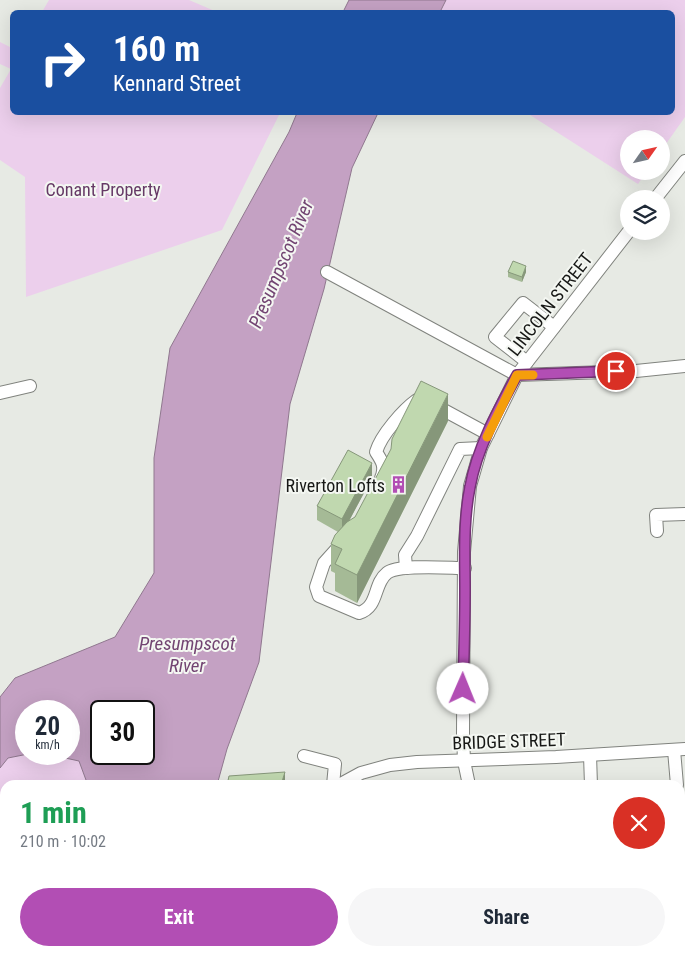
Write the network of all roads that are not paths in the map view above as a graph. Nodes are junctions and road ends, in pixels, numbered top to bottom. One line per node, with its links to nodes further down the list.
1 (685, 161): 2 (street)
2 (662, 190)
3 (622, 240): 5 (street, LINCOLN STREET)
4 (328, 272): 8 (street)
5 (554, 327): 6 (street, LINCOLN STREET); 6 (street)
6 (527, 362): 8 (street, LINCOLN STREET)
7 (685, 366): 8 (street)
8 (517, 375): 11 (street, LINCOLN STREET)
9 (30, 386): 10 (street)
10 (0, 393)
11 (488, 434): 12 (street, LINCOLN STREET); 13 (street)
12 (481, 448): 17 (street); 18 (street, LINCOLN STREET)
13 (375, 490)
14 (685, 514): 15 (street)
15 (657, 531)
16 (353, 532): 17 (street)
17 (406, 568): 18 (street)
18 (465, 568): 22 (street, LINCOLN STREET)
19 (680, 750): 20 (street, BRIDGE STREET); 27 (street)
20 (590, 755): 22 (street, BRIDGE STREET); 26 (street)
21 (304, 756): 23 (street)
22 (464, 761): 24 (street, BRIDGE STREET); 25 (street, LINCOLN STREET)
23 (333, 780)
24 (348, 780)
25 (468, 780)
26 (591, 780)
27 (677, 780)

